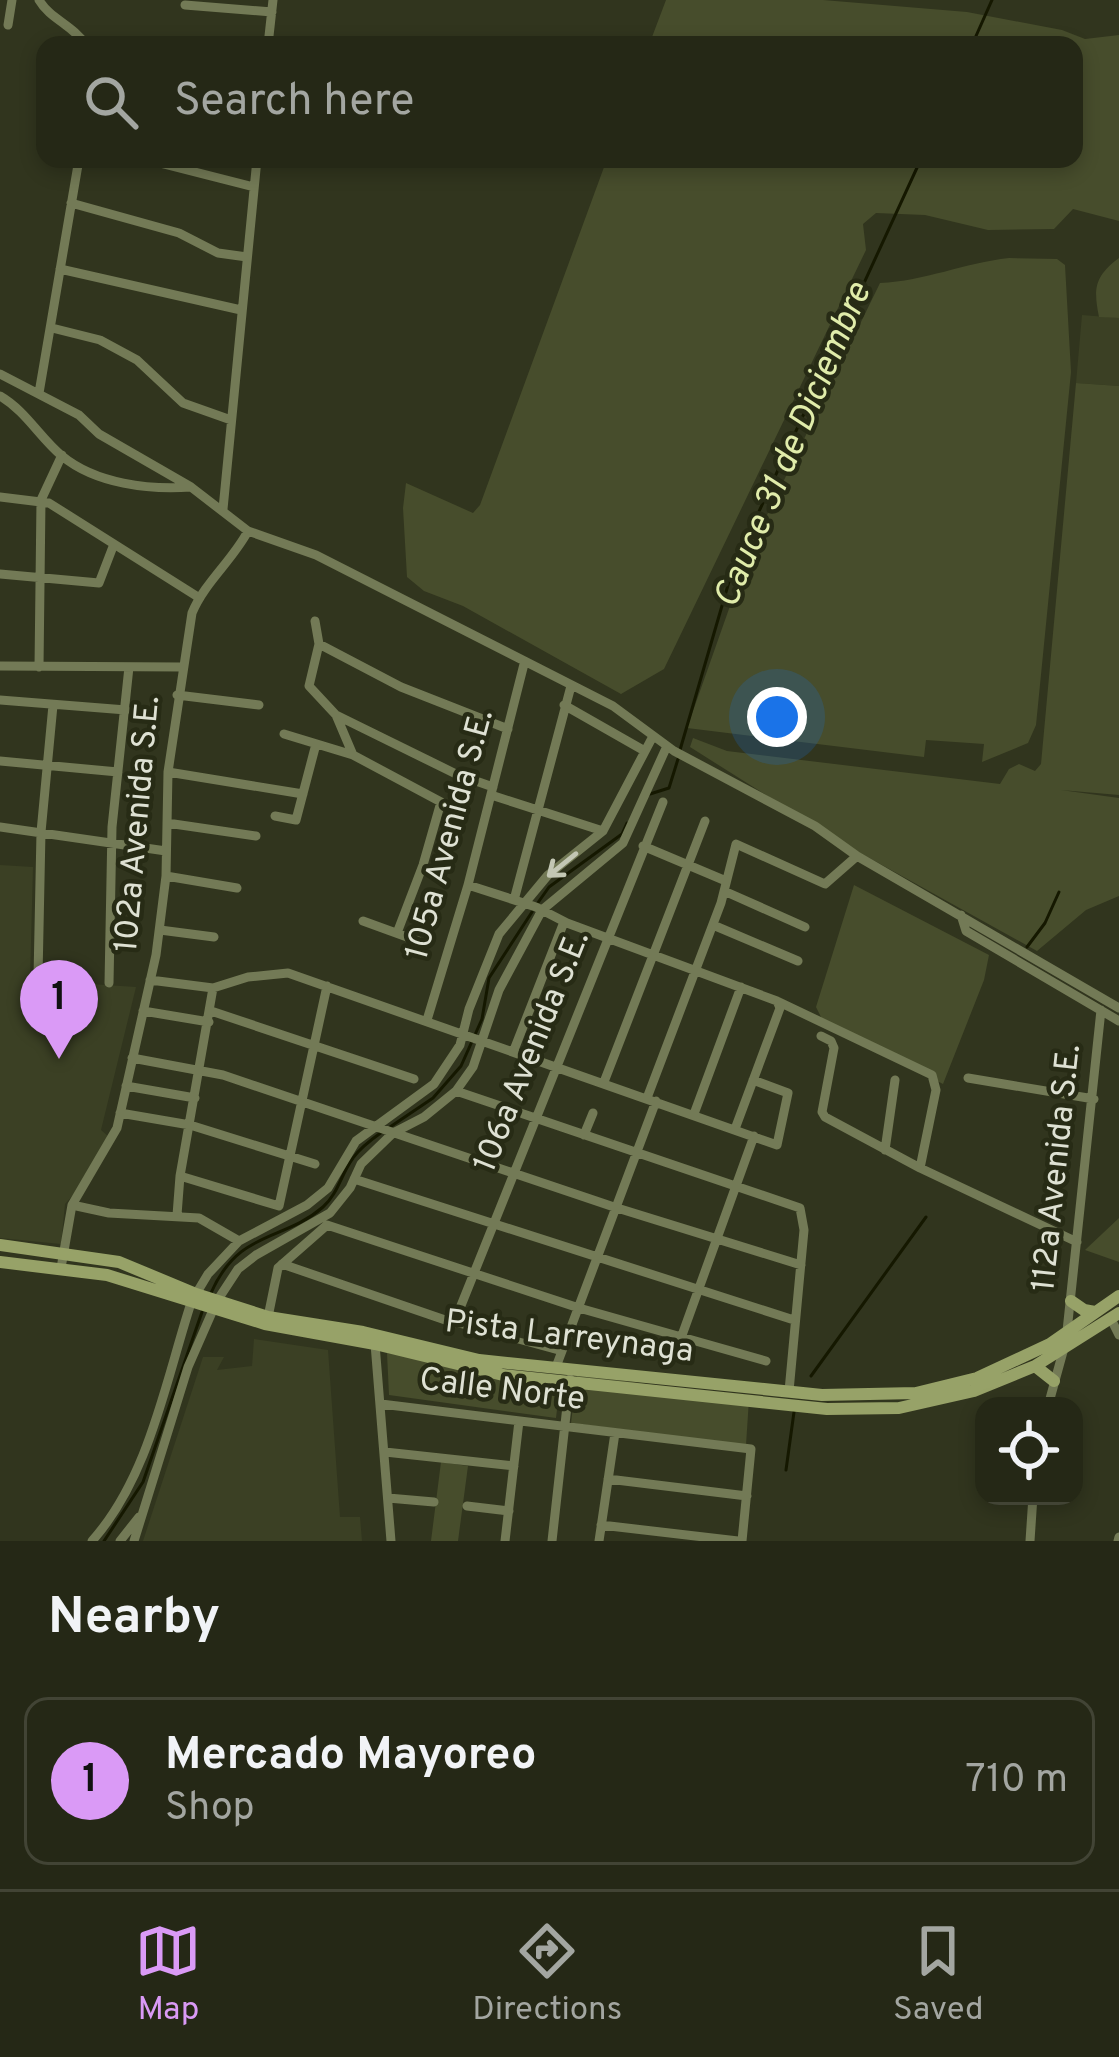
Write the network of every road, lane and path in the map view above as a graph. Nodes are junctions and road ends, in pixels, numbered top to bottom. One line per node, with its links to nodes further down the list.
1 (12, 0): 5 (street)
2 (39, 0): 6 (street)
3 (185, 5): 4 (street)
4 (272, 6): 7 (street)
5 (8, 25)
6 (80, 36)
7 (269, 36)
8 (77, 168): 12 (street)
9 (179, 168): 11 (street)
10 (255, 168): 11 (street)
11 (254, 187): 13 (street)
12 (71, 203): 13 (street); 14 (street)
13 (247, 257): 15 (street)
14 (60, 269): 15 (street); 16 (street)
15 (241, 310): 21 (street)
16 (52, 328): 19 (street); 21 (street)
17 (0, 374): 18 (street)
18 (16, 382): 19 (street); 20 (street)
19 (39, 393): 23 (street)
20 (3, 397): 22 (street)
21 (231, 420): 26 (street)
22 (62, 455): 23 (street); 25 (street)
23 (191, 487): 26 (street)
24 (0, 497): 25 (street)
25 (40, 500): 28 (street); 30 (street)
26 (223, 509): 27 (street)
27 (248, 530): 31 (street, 102a Avenida S.E.); 34 (street)
28 (114, 544): 30 (street); 31 (street)
29 (0, 574): 30 (street)
30 (39, 578): 37 (street)
31 (198, 597): 38 (street, 102a Avenida S.E.)
32 (315, 621): 33 (street)
33 (320, 644): 46 (street); 47 (street)
34 (524, 664): 39 (street); 47 (street, 105a Avenida S.E.)
35 (0, 666): 37 (street)
36 (129, 667): 37 (street); 38 (street); 45 (street)
37 (39, 668)
38 (182, 668): 40 (street, 102a Avenida S.E.)
39 (571, 686): 44 (street); 49 (street)
40 (177, 695): 43 (street); 56 (street, 102a Avenida S.E.)
41 (0, 700): 42 (street)
42 (53, 705): 45 (street); 54 (street)
43 (259, 705)
44 (565, 705): 51 (street); 60 (street)
45 (126, 710): 55 (street)
46 (337, 715): 52 (street); 57 (street)
47 (508, 729): 57 (street, 105a Avenida S.E.)
48 (284, 734): 50 (street)
49 (659, 742): 51 (street); 71 (street); 78 (street)
50 (316, 744): 52 (street); 58 (street)
51 (643, 750): 65 (street)
52 (352, 755): 85 (street)
53 (0, 761): 54 (street)
54 (49, 767): 55 (street); 66 (street)
55 (118, 772): 68 (street)
56 (168, 772): 58 (street); 63 (street, 102a Avenida S.E.)
57 (492, 791): 60 (street); 74 (street, 105a Avenida S.E.)
58 (303, 794): 61 (street)
59 (663, 802): 69 (street, 106a Avenida S.E.)
60 (537, 808): 65 (street); 77 (street)
61 (275, 816)
62 (705, 821): 72 (street)
63 (167, 824): 67 (street); 70 (street, 102a Avenida S.E.)
64 (0, 827): 66 (street)
65 (603, 831): 77 (street, one-way to 77)
66 (41, 832): 68 (street); 92 (street)
67 (256, 836)
68 (113, 844): 70 (street); 94 (street)
69 (643, 846): 72 (street); 87 (street, 106a Avenida S.E.)
70 (166, 851): 73 (street, 102a Avenida S.E.)
71 (857, 856): 75 (street); 79 (street)
72 (686, 864): 75 (street); 89 (street)
73 (166, 876): 76 (street); 84 (street, 102a Avenida S.E.)
74 (468, 885): 77 (street); 103 (street, 105a Avenida S.E.)
75 (725, 886): 82 (street); 83 (street)
76 (237, 888)
77 (519, 901): 78 (street); 105 (street)
78 (542, 910): 81 (street); 105 (street)
79 (961, 915): 99 (street); 100 (street)
80 (363, 921): 85 (street)
81 (565, 922): 87 (street); 108 (street)
82 (712, 926): 90 (street); 91 (street)
83 (805, 927)
84 (160, 930): 86 (street); 93 (street, 102a Avenida S.E.)
85 (397, 933): 88 (street)
86 (214, 937)
87 (608, 939): 89 (street); 110 (street, 106a Avenida S.E.)
88 (418, 941)
89 (652, 954): 91 (street); 116 (street)
90 (797, 961)
91 (696, 970): 96 (street); 120 (street)
92 (38, 976)
93 (150, 980): 97 (street); 101 (street, 102a Avenida S.E.)
94 (109, 983)
95 (327, 986): 97 (street); 103 (street); 107 (street)
96 (741, 987): 98 (street); 125 (street)
97 (213, 988): 102 (street)
98 (778, 1004): 114 (street); 136 (street)
99 (1119, 1008)
100 (1101, 1010): 104 (street); 121 (street, 112a Avenida S.E.)
101 (143, 1011): 102 (street); 109 (street, 102a Avenida S.E.)
102 (210, 1016): 107 (street); 111 (street)
103 (427, 1020): 105 (street)
104 (1119, 1021)
105 (472, 1035): 108 (street); 118 (street); 128 (street)
106 (821, 1036): 132 (street)
107 (312, 1044): 113 (street); 122 (street)
108 (514, 1050): 110 (street)
109 (132, 1058): 111 (street); 117 (street, 102a Avenida S.E.)
110 (559, 1066): 116 (street); 126 (street, 106a Avenida S.E.)
111 (200, 1070): 119 (street); 122 (street)
112 (968, 1078): 121 (street)
113 (414, 1079)
114 (754, 1080): 129 (street); 131 (street)
115 (895, 1080): 132 (street)
116 (604, 1082): 120 (street)
117 (126, 1086): 119 (street); 123 (street, 102a Avenida S.E.)
118 (456, 1091): 126 (street); 128 (street)
119 (195, 1098): 127 (street)
120 (652, 1099): 125 (street); 133 (street)
121 (1094, 1099): 148 (street, 112a Avenida S.E.)
122 (301, 1102): 128 (street); 134 (street)
123 (120, 1113): 127 (street); 141 (street, 102a Avenida S.E.)
124 (593, 1113): 130 (street)
125 (694, 1114): 129 (street)
126 (536, 1118): 130 (street); 137 (street, 106a Avenida S.E.)
127 (190, 1125): 134 (street); 138 (street)
128 (383, 1130): 137 (street); 139 (street); 147 (street)
129 (735, 1130): 131 (street)
130 (584, 1135): 133 (street)
131 (754, 1136): 140 (street)
132 (885, 1150): 136 (street)
133 (636, 1154): 140 (street); 142 (street)
134 (291, 1156): 135 (street); 138 (street)
135 (315, 1164)
136 (920, 1168): 148 (street)
137 (512, 1173): 142 (street); 145 (street, 106a Avenida S.E.)
138 (180, 1176): 143 (street)
139 (354, 1179): 144 (street); 145 (street)
140 (735, 1187): 146 (street); 154 (street)
141 (72, 1204): 143 (street); 150 (street, 102a Avenida S.E.)
142 (614, 1207): 146 (street); 152 (street)
143 (177, 1215): 147 (street)
144 (328, 1219): 151 (street); 155 (street); 157 (street)
145 (492, 1225): 152 (street); 157 (street, 106a Avenida S.E.)
146 (716, 1240): 154 (street); 158 (street)
147 (239, 1241): 160 (street)
148 (1077, 1242): 161 (street, 112a Avenida S.E.)
149 (0, 1244): 150 (main road, Pista Larreynaga)
150 (65, 1251): 156 (street, 102a Avenida S.E.); 160 (main road, Pista Larreynaga)
151 (256, 1255): 155 (street); 162 (street)
152 (596, 1258): 158 (street); 163 (street)
153 (0, 1262): 156 (main road, Pista Larreynaga)
154 (801, 1265): 167 (street)
155 (280, 1266): 166 (street); 168 (street)
156 (61, 1268): 160 (main road, Pista Larreynaga)
157 (472, 1274): 163 (street); 168 (street, 106a Avenida S.E.)
158 (698, 1290): 167 (street); 171 (street)
159 (1119, 1296): 164 (main road, Pista Larreynaga)
160 (195, 1299): 162 (main road, Pista Larreynaga); 196 (street)
161 (1071, 1300): 164 (main road); 169 (street, 112a Avenida S.E.)
162 (214, 1305): 166 (main road, Pista Larreynaga); 172 (main road, Pista Larreynaga); 194 (street)
163 (579, 1308): 171 (street); 174 (street)
164 (1097, 1312): 169 (main road, Pista Larreynaga)
165 (1115, 1316): 170 (street); 173 (main road, Pista Larreynaga)
166 (268, 1317): 177 (main road, Pista Larreynaga)
167 (794, 1320): 179 (street)
168 (454, 1323): 174 (street)
169 (1067, 1331): 173 (street, 112a Avenida S.E.); 179 (main road, Pista Larreynaga)
170 (1119, 1335)
171 (681, 1338): 175 (street)
172 (375, 1344): 177 (main road, Pista Larreynaga); 181 (street)
173 (1064, 1350): 176 (main road, Pista Larreynaga); 178 (street, 112a Avenida S.E.)
174 (562, 1352): 177 (street)
175 (766, 1361)
176 (1035, 1366): 177 (main road, Pista Larreynaga); 178 (main road)
177 (566, 1372): 179 (main road, Pista Larreynaga); 183 (street)
178 (1054, 1381): 180 (street, 112a Avenida S.E.)
179 (789, 1391)
180 (1050, 1397)
181 (381, 1404): 182 (street, Calle Norte); 185 (street)
182 (519, 1421): 183 (street, Calle Norte); 186 (street)
183 (566, 1427): 184 (street, Calle Norte); 201 (street)
184 (615, 1433): 187 (street, Calle Norte); 188 (street, Calle Norte)
185 (385, 1452): 186 (street); 189 (street)
186 (514, 1466): 193 (street)
187 (608, 1479): 188 (street); 195 (street, Calle Norte)
188 (747, 1496): 203 (street, Calle Norte)
189 (388, 1498): 190 (street); 199 (street)
190 (434, 1502)
191 (1034, 1505): 204 (street)
192 (467, 1506): 193 (street)
193 (508, 1511): 200 (street)
194 (142, 1513): 197 (street); 198 (street)
195 (602, 1525): 202 (street, Calle Norte); 203 (street)
196 (92, 1541)
197 (120, 1541)
198 (134, 1541)
199 (391, 1541)
200 (505, 1541)
201 (552, 1541)
202 (599, 1541)
203 (740, 1541)
204 (1033, 1541)

